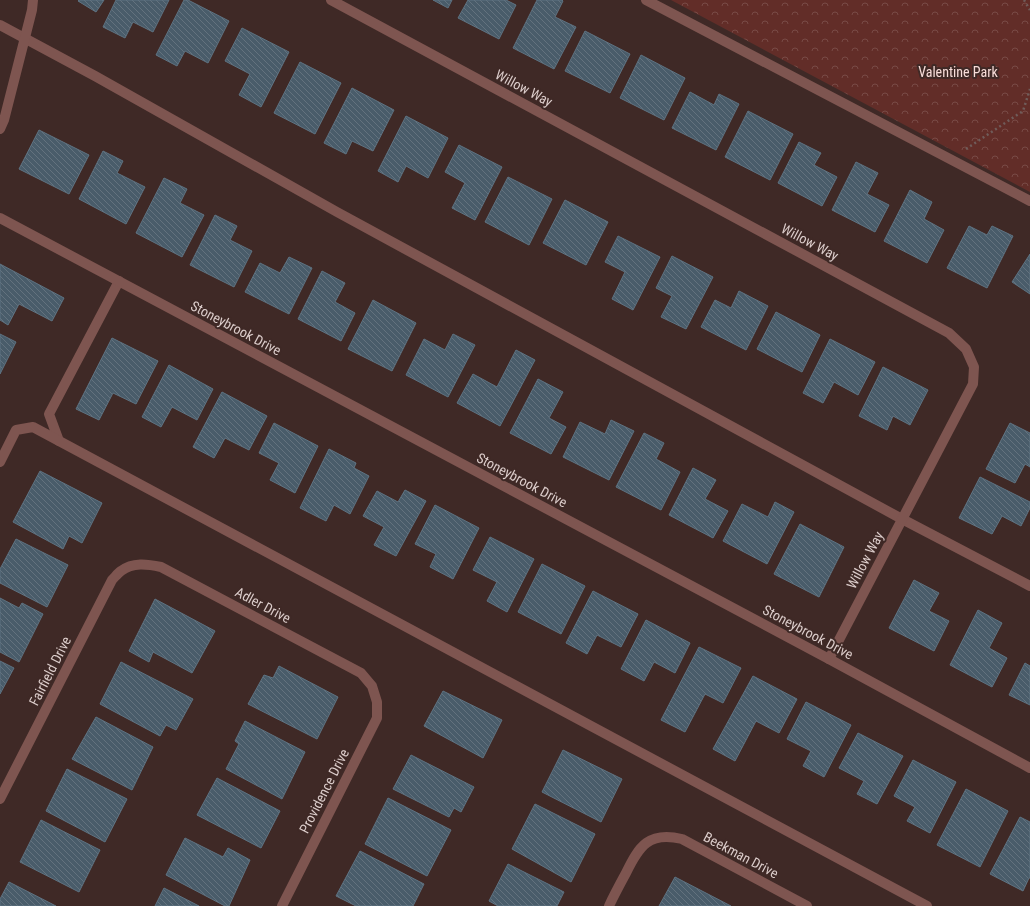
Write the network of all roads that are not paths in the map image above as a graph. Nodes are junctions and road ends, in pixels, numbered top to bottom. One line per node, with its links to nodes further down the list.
1 (33, 0): 5 (street)
2 (331, 0): 12 (street, Willow Way)
3 (646, 0): 7 (street)
4 (0, 25): 5 (street)
5 (25, 38): 6 (street); 12 (street)
6 (0, 129)
7 (1030, 201)
8 (0, 218): 9 (street, Stoneybrook Drive)
9 (119, 281): 10 (street); 15 (street, Stoneybrook Drive)
10 (59, 441): 11 (street); 22 (street)
11 (0, 462)
12 (902, 519): 14 (street); 15 (street, Willow Way)
13 (134, 565): 16 (street, Adler Drive); 18 (street, Fairfield Drive)
14 (1030, 586)
15 (829, 659): 17 (street, Stoneybrook Drive)
16 (372, 686): 19 (street, Providence Drive)
17 (1030, 768)
18 (0, 799)
19 (282, 906)
20 (609, 906): 21 (street, Beekman Drive)
21 (806, 906)
22 (927, 906)

